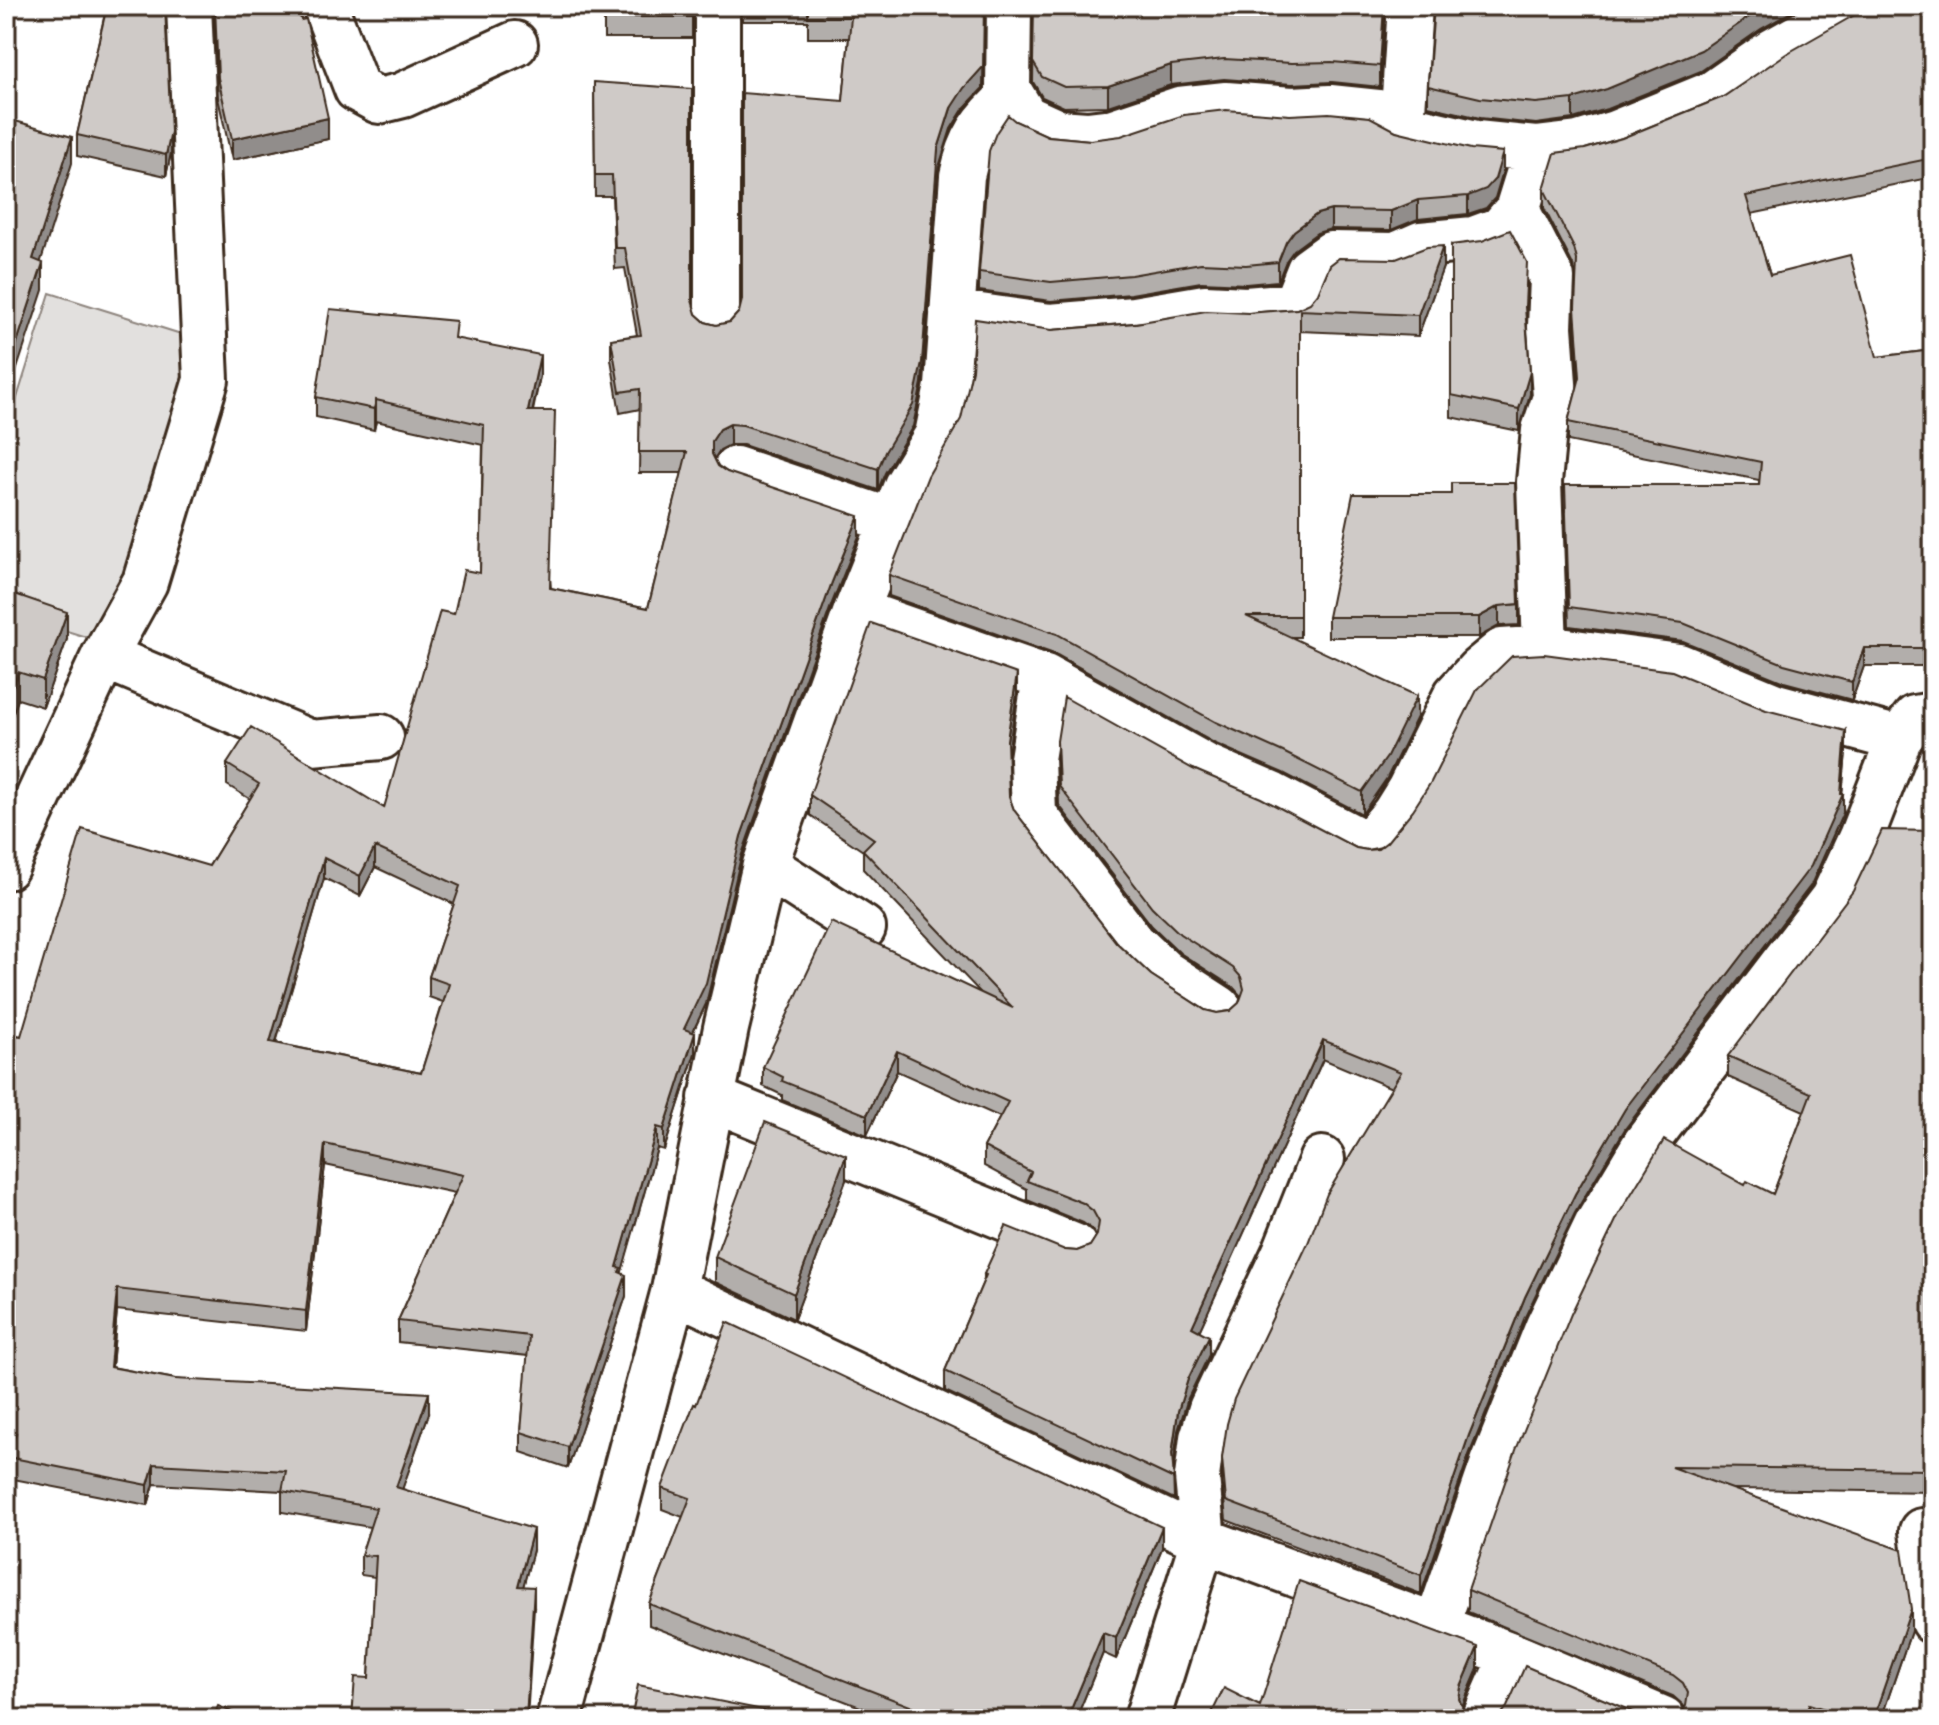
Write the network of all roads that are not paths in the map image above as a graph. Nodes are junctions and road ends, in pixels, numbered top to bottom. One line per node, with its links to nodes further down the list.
1 (189, 6): 18 (street)
2 (325, 6): 7 (street)
3 (717, 6): 13 (street)
4 (1009, 6): 8 (street)
5 (1410, 6): 9 (street)
6 (1853, 6): 10 (street)
7 (515, 44)
8 (1011, 96): 9 (street); 12 (street)
9 (1402, 126): 10 (street)
10 (1536, 149): 11 (street)
11 (1517, 210): 12 (street); 17 (street)
12 (952, 312): 15 (street)
13 (717, 321)
14 (736, 469): 15 (street)
15 (892, 521): 16 (street)
16 (856, 611): 19 (street); 22 (street)
17 (1545, 648): 19 (street); 20 (street)
18 (104, 656): 21 (street); 23 (street)
19 (1045, 677): 25 (street)
20 (1916, 727): 33 (street)
21 (381, 737)
22 (765, 865): 24 (street); 26 (street)
23 (6, 867)
24 (863, 928)
25 (1219, 1008)
26 (711, 1098): 28 (street); 29 (street)
27 (1322, 1159): 31 (street)
28 (1074, 1246)
29 (674, 1290): 31 (street); 35 (street)
30 (1922, 1531): 32 (street)
31 (1203, 1540): 33 (street); 36 (street)
32 (1933, 1621)
33 (1436, 1627): 34 (street)
34 (1512, 1655): 37 (street); 38 (street)
35 (559, 1719)
36 (1147, 1719)
37 (1484, 1719)
38 (1663, 1719)

